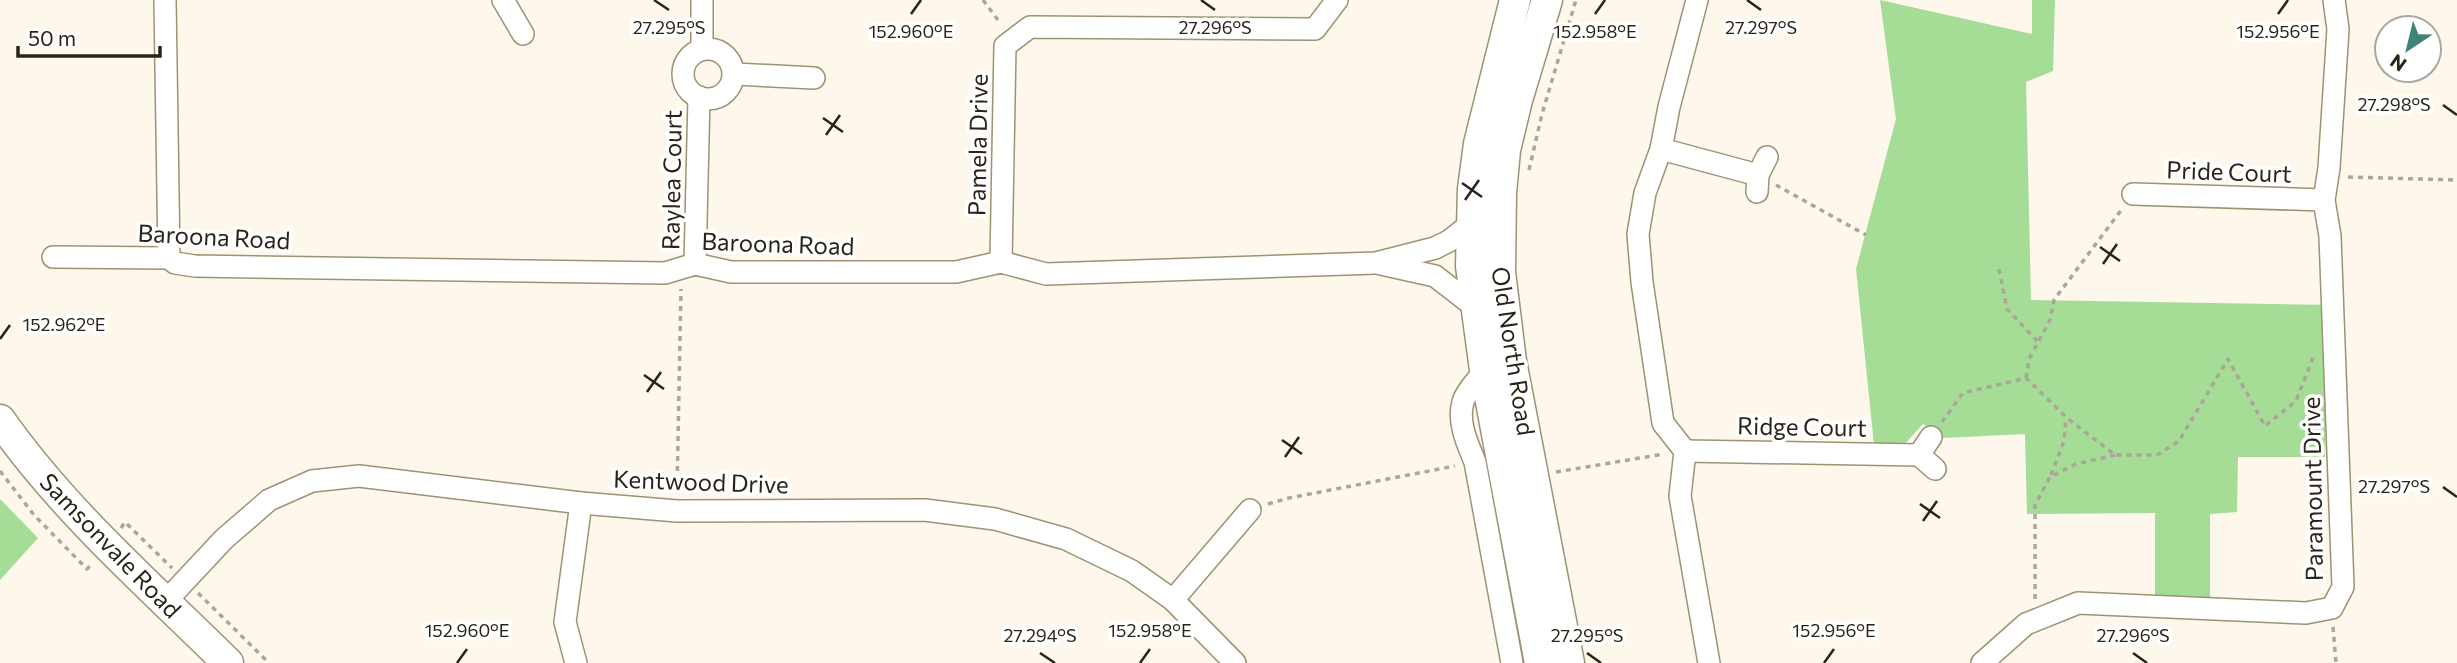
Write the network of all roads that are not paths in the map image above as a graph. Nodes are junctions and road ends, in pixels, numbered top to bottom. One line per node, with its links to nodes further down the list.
1 (164, 0): 20 (street)
2 (503, 0): 9 (street)
3 (702, 0): 10 (street)
4 (1337, 0): 21 (street, Pamela Drive)
5 (1515, 0): 18 (main road, Old North Road)
6 (1548, 0): 38 (main road, Old North Road)
7 (1697, 0): 14 (street)
8 (2334, 0): 17 (street, Paramount Drive)
9 (523, 34)
10 (702, 49): 11 (street); 13 (street, Raylea Court)
11 (735, 74): 12 (street); 13 (street, Raylea Court)
12 (814, 78)
13 (699, 97): 23 (street, Raylea Court)
14 (1661, 149): 15 (street); 27 (street)
15 (1761, 175)
16 (2133, 194): 17 (street, Pride Court)
17 (2324, 200): 40 (street, Paramount Drive)
18 (1472, 223): 22 (street, Baroona Road); 24 (main road, Old North Road)
19 (53, 257): 20 (street, Baroona Road)
20 (169, 258): 23 (street, Baroona Road)
21 (1001, 262): 22 (street, Baroona Road); 23 (street, Baroona Road)
22 (1376, 263): 24 (street, Baroona Road)
23 (689, 267)
24 (1475, 307): 25 (main road, Old North Road)
25 (1485, 370): 36 (street, Old North Road); 37 (main road, Old North Road)
26 (0, 420): 32 (main road, Samsonvale Road)
27 (1685, 451): 28 (street, Ridge Court); 39 (street)
28 (1935, 469)
29 (581, 503): 31 (street, Kentwood Drive); 32 (street, Kentwood Drive); 34 (street)
30 (1250, 510): 31 (street)
31 (1173, 600): 35 (street, Kentwood Drive)
32 (166, 601): 33 (main road, Samsonvale Road)
33 (228, 663)
34 (576, 663)
35 (1235, 663)
36 (1512, 663)
37 (1541, 663)
38 (1569, 663)
39 (1709, 663)
40 (1982, 663)

